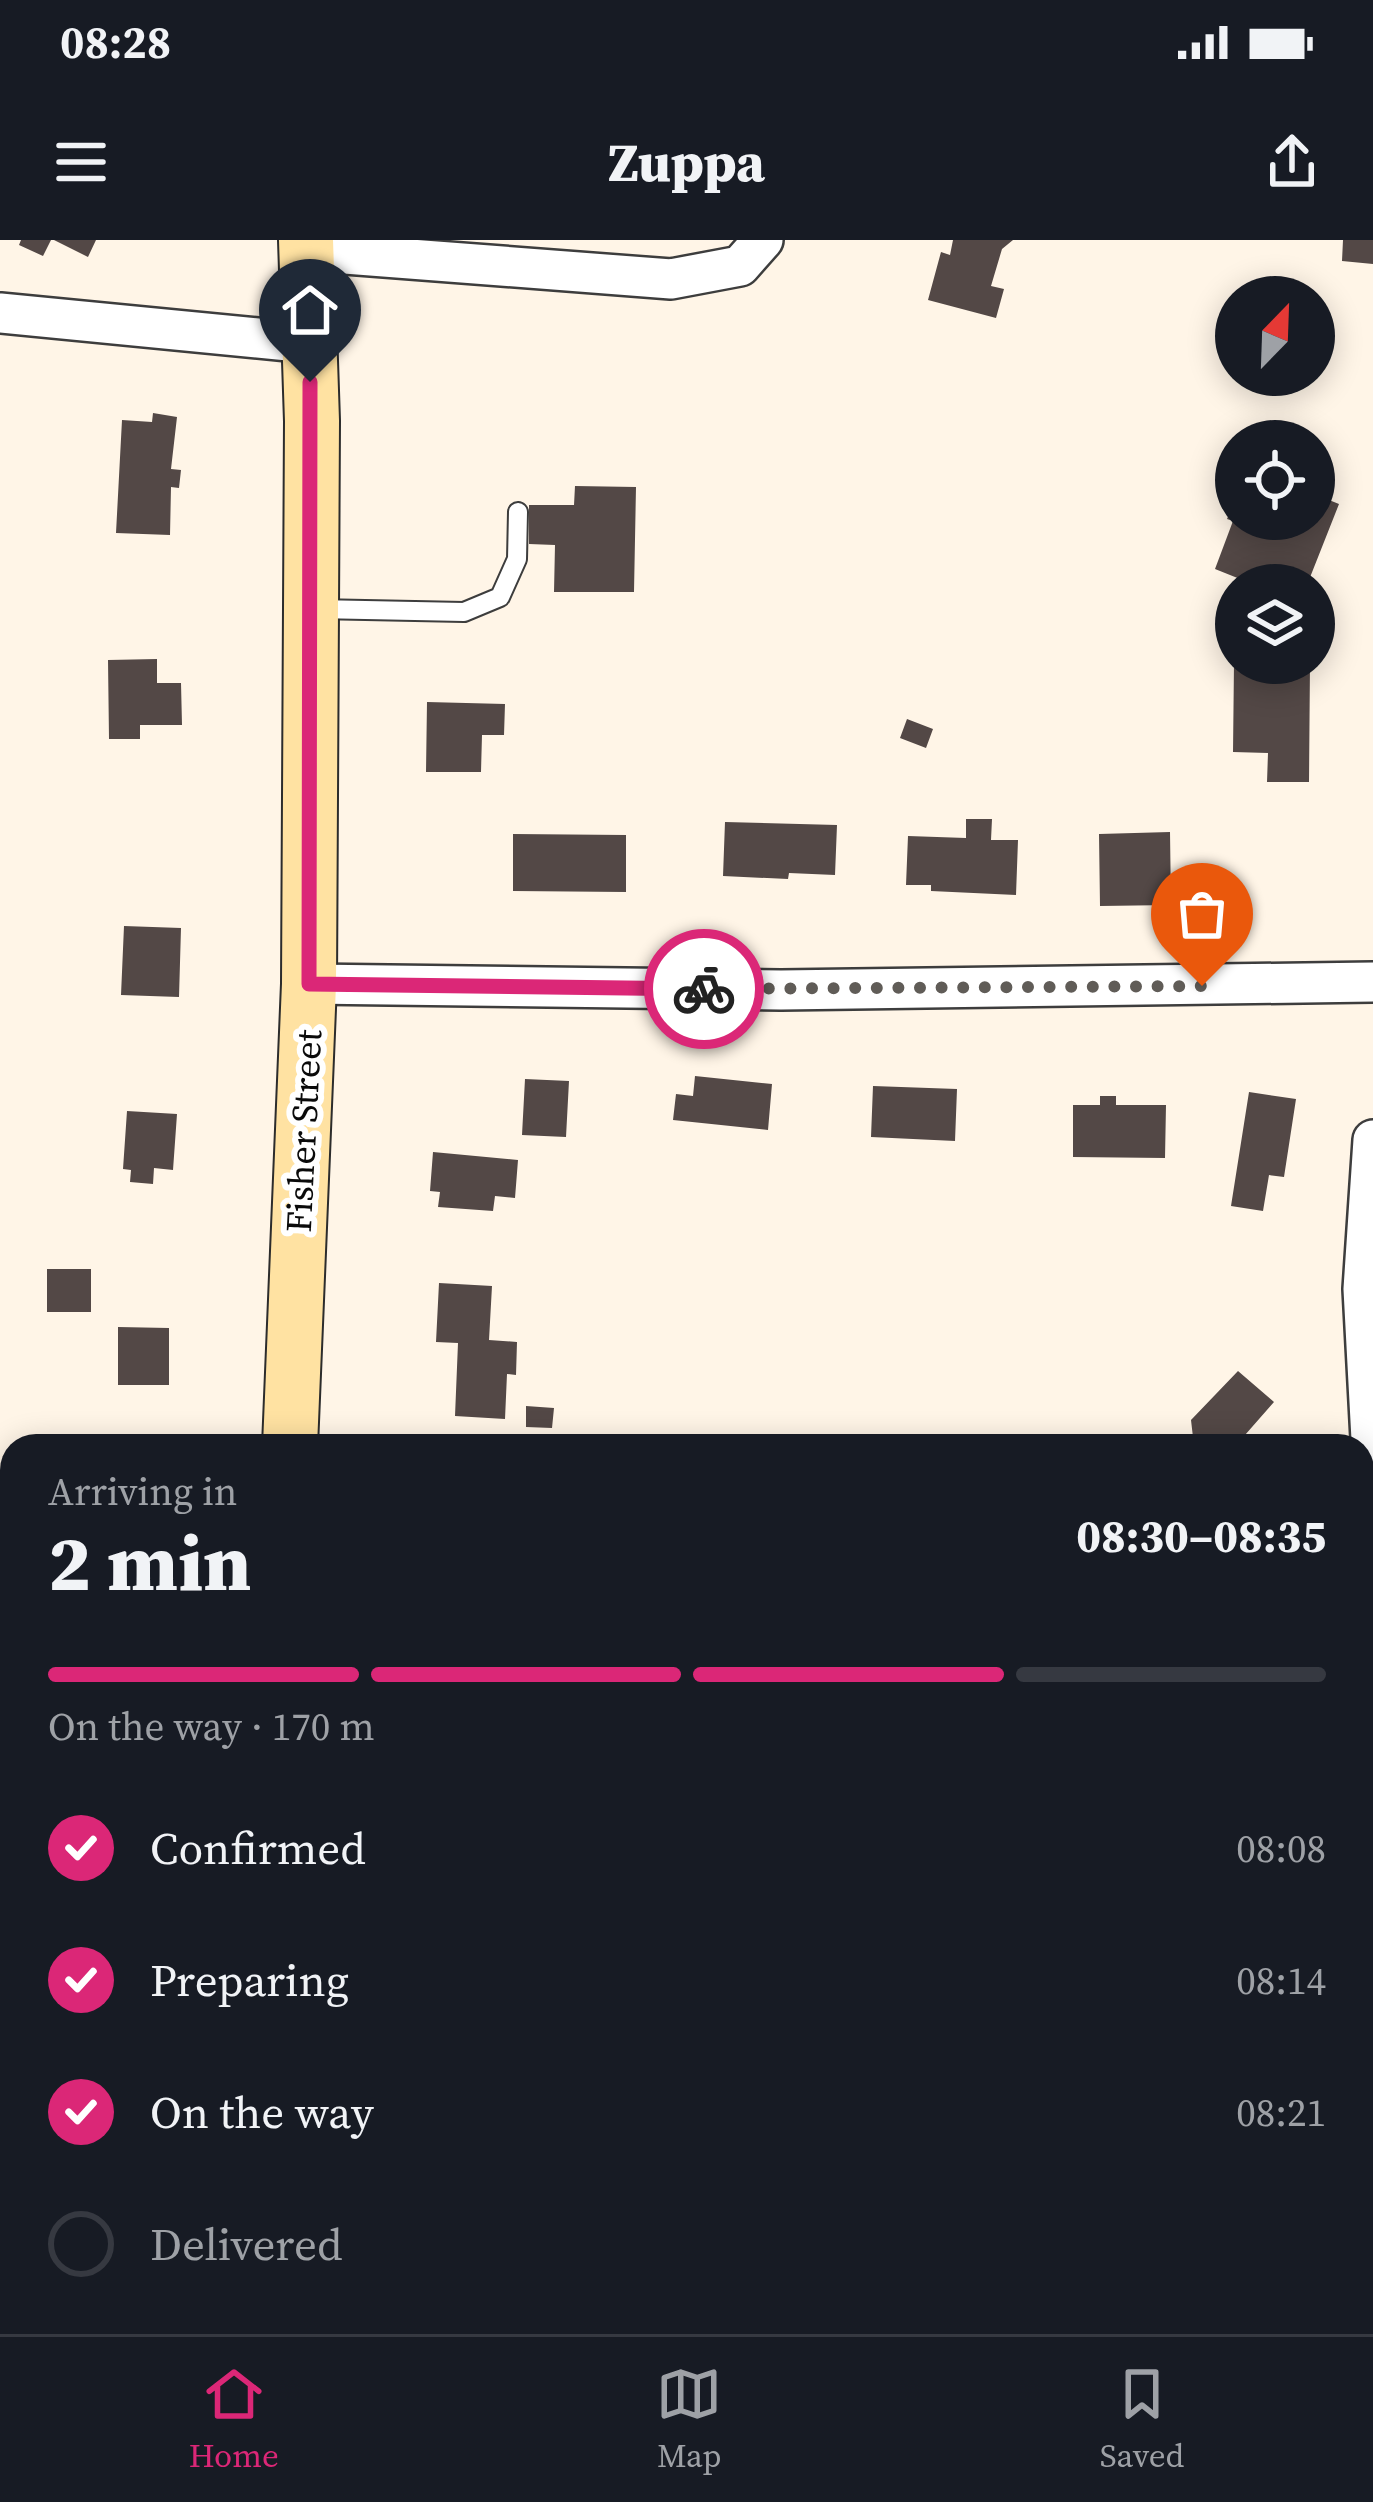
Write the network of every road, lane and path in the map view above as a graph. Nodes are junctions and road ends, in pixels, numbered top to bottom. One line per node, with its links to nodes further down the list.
1 (763, 240): 2 (street)
2 (306, 246): 4 (main road, Fisher Street)
3 (0, 313): 4 (street)
4 (309, 343): 6 (main road, Fisher Street)
5 (518, 512): 6 (lane)
6 (311, 609): 8 (main road, Fisher Street)
7 (1373, 982): 8 (street)
8 (309, 984): 10 (main road, Fisher Street)
9 (1373, 1140): 11 (street)
10 (290, 1434)
11 (1371, 1434)

